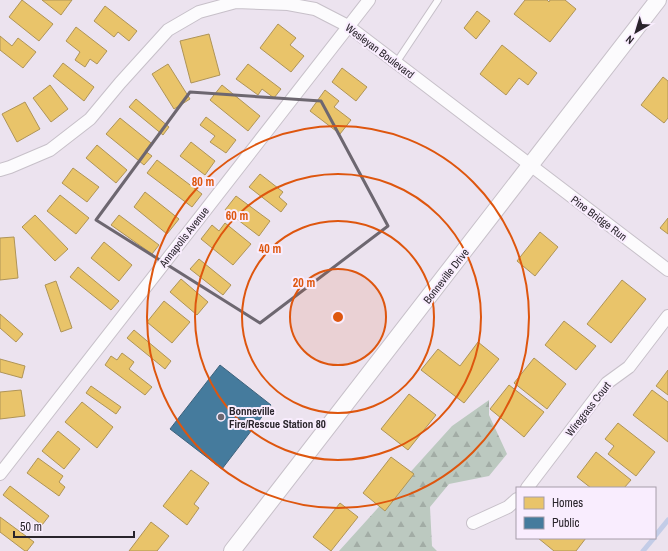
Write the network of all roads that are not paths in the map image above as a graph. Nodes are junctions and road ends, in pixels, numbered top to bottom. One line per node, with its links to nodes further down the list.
1 (368, 0): 4 (street, Annapolis Avenue)
2 (438, 0): 5 (lane)
3 (658, 0): 6 (street, Bonneville Drive)
4 (348, 26): 5 (street, Wesleyan Boulevard); 7 (street, Wesleyan Boulevard); 10 (street, Annapolis Avenue)
5 (396, 63): 6 (street, Wesleyan Boulevard)
6 (530, 166): 8 (street, Pine Bridge Run); 14 (street, Bonneville Drive)
7 (0, 170)
8 (668, 270)
9 (668, 316): 11 (street, Wiregrass Court)
10 (0, 474)
11 (528, 487)
12 (516, 500): 13 (street)
13 (473, 523)
14 (232, 551)

